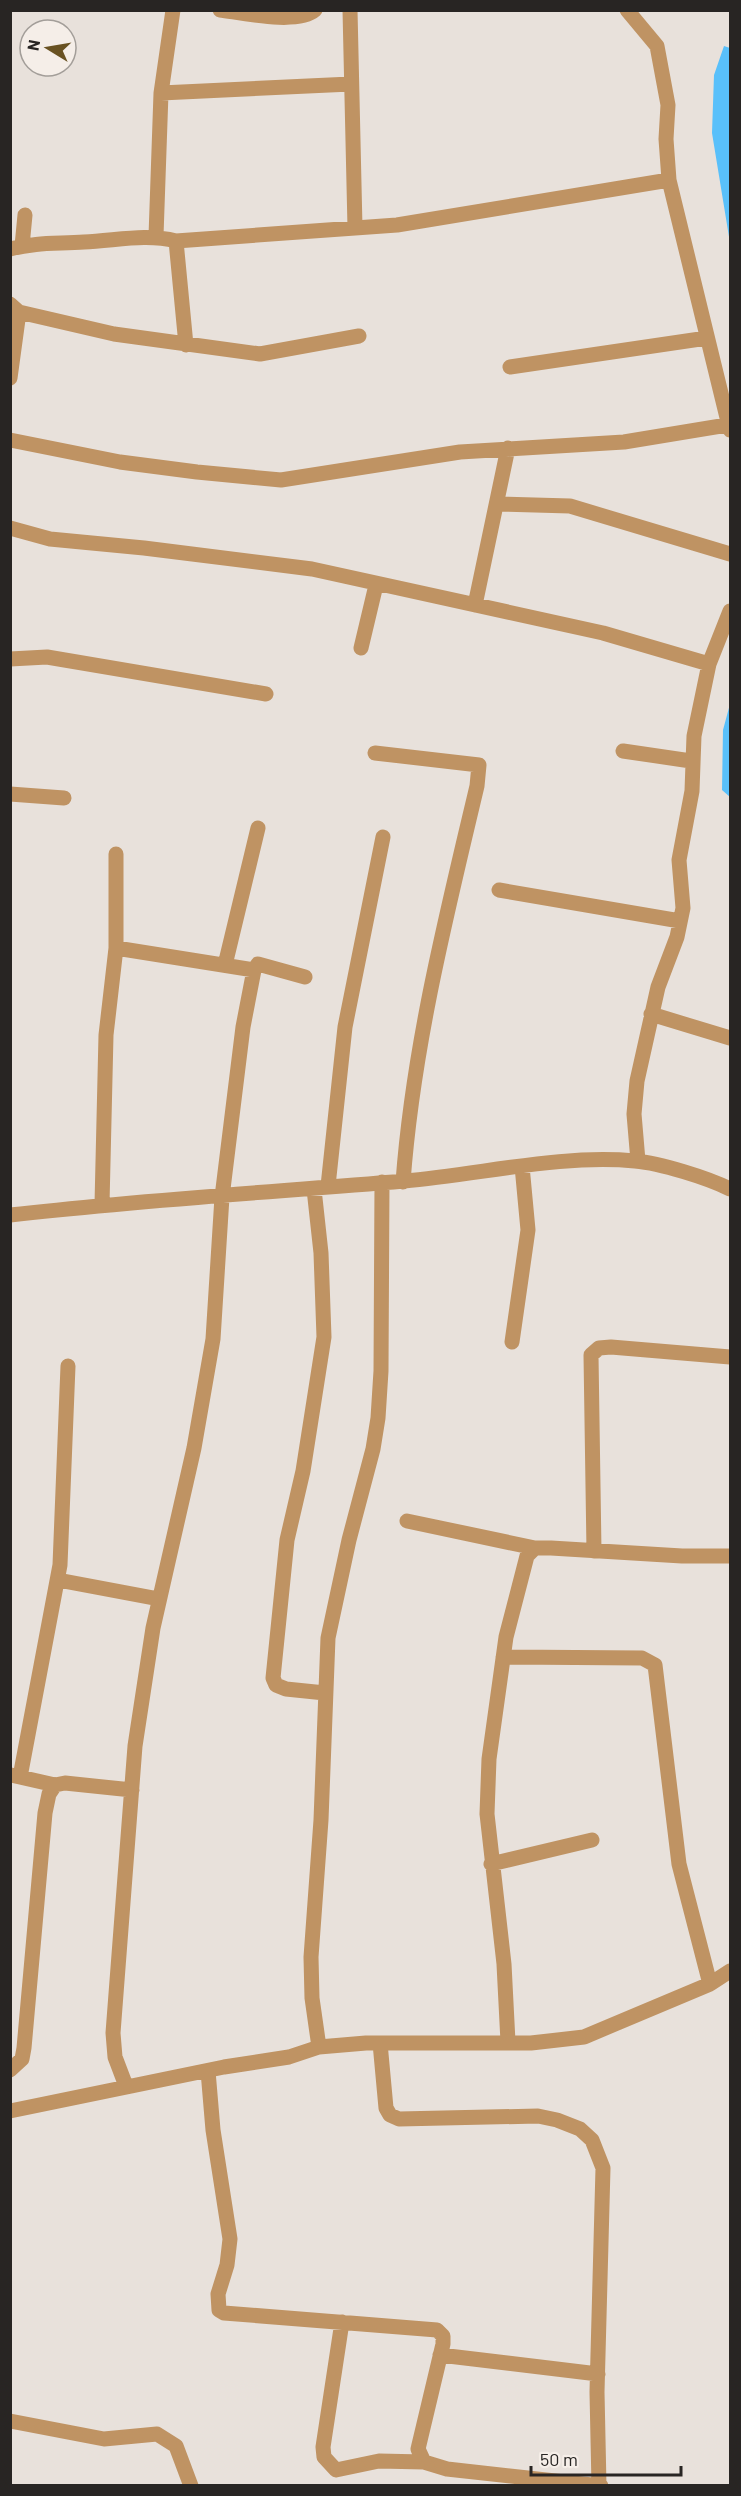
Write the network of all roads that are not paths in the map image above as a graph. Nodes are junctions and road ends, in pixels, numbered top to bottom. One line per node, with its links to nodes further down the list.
1 (173, 10): 7 (street)
2 (220, 10): 3 (street)
3 (315, 10)
4 (350, 10): 6 (street)
5 (627, 10): 8 (street)
6 (351, 84): 7 (street); 10 (street)
7 (161, 93): 11 (street)
8 (669, 180): 10 (street); 16 (street)
9 (25, 215): 13 (street)
10 (355, 228): 12 (street)
11 (156, 236): 12 (street); 13 (street)
12 (176, 241): 17 (street)
13 (16, 248)
14 (15, 308): 17 (street); 19 (street)
15 (359, 336): 17 (street)
16 (707, 338): 18 (street); 20 (street)
17 (186, 345)
18 (510, 368)
19 (10, 378)
20 (729, 427): 22 (street)
21 (10, 440): 22 (street)
22 (508, 448): 23 (street)
23 (498, 504): 25 (street); 27 (street)
24 (10, 528): 26 (street)
25 (730, 554)
26 (376, 585): 27 (street); 29 (street)
27 (475, 605): 31 (street)
28 (730, 611): 31 (street)
29 (361, 648)
30 (10, 659): 32 (street)
31 (709, 664): 35 (street)
32 (266, 694)
33 (623, 751): 35 (street)
34 (375, 753): 52 (street)
35 (691, 761): 42 (street)
36 (10, 794): 37 (street)
37 (64, 798)
38 (258, 828): 44 (street)
39 (383, 837): 53 (street)
40 (116, 854): 43 (street)
41 (499, 890): 42 (street)
42 (680, 921): 47 (street)
43 (116, 948): 44 (street); 56 (street)
44 (225, 965): 45 (street)
45 (254, 970): 46 (street); 55 (street)
46 (305, 977)
47 (651, 1014): 48 (street); 49 (street)
48 (730, 1038)
49 (638, 1161): 50 (street); 54 (street)
50 (522, 1166): 52 (street); 58 (street)
51 (382, 1182): 52 (street); 53 (street); 68 (street)
52 (403, 1182)
53 (321, 1188): 55 (street); 68 (street)
54 (730, 1189)
55 (222, 1197): 56 (street); 66 (street)
56 (102, 1204): 57 (street)
57 (10, 1215)
58 (512, 1342)
59 (730, 1357): 63 (street)
60 (69, 1366): 65 (street)
61 (407, 1521): 62 (street)
62 (535, 1548): 63 (street); 67 (street)
63 (594, 1551): 64 (street)
64 (730, 1556)
65 (58, 1580): 66 (street); 69 (street)
66 (159, 1599): 71 (street)
67 (503, 1657): 73 (street); 75 (street)
68 (326, 1693): 78 (street)
69 (15, 1776): 70 (street)
70 (55, 1785): 71 (street); 79 (street)
71 (132, 1790): 81 (street)
72 (592, 1840): 73 (street)
73 (491, 1864): 76 (street)
74 (730, 1971): 75 (street)
75 (710, 1984): 76 (street)
76 (508, 2042): 77 (street)
77 (380, 2043): 78 (street); 85 (street)
78 (320, 2047): 80 (street)
79 (10, 2070)
80 (208, 2071): 81 (street); 83 (street)
81 (126, 2086): 82 (street)
82 (10, 2111)
83 (342, 2322): 84 (street); 87 (street)
84 (440, 2355): 85 (street); 87 (street)
85 (598, 2374): 89 (street)
86 (10, 2421): 90 (street)
87 (424, 2462): 88 (street)
88 (472, 2479): 89 (street)
89 (600, 2485)
90 (191, 2486)

